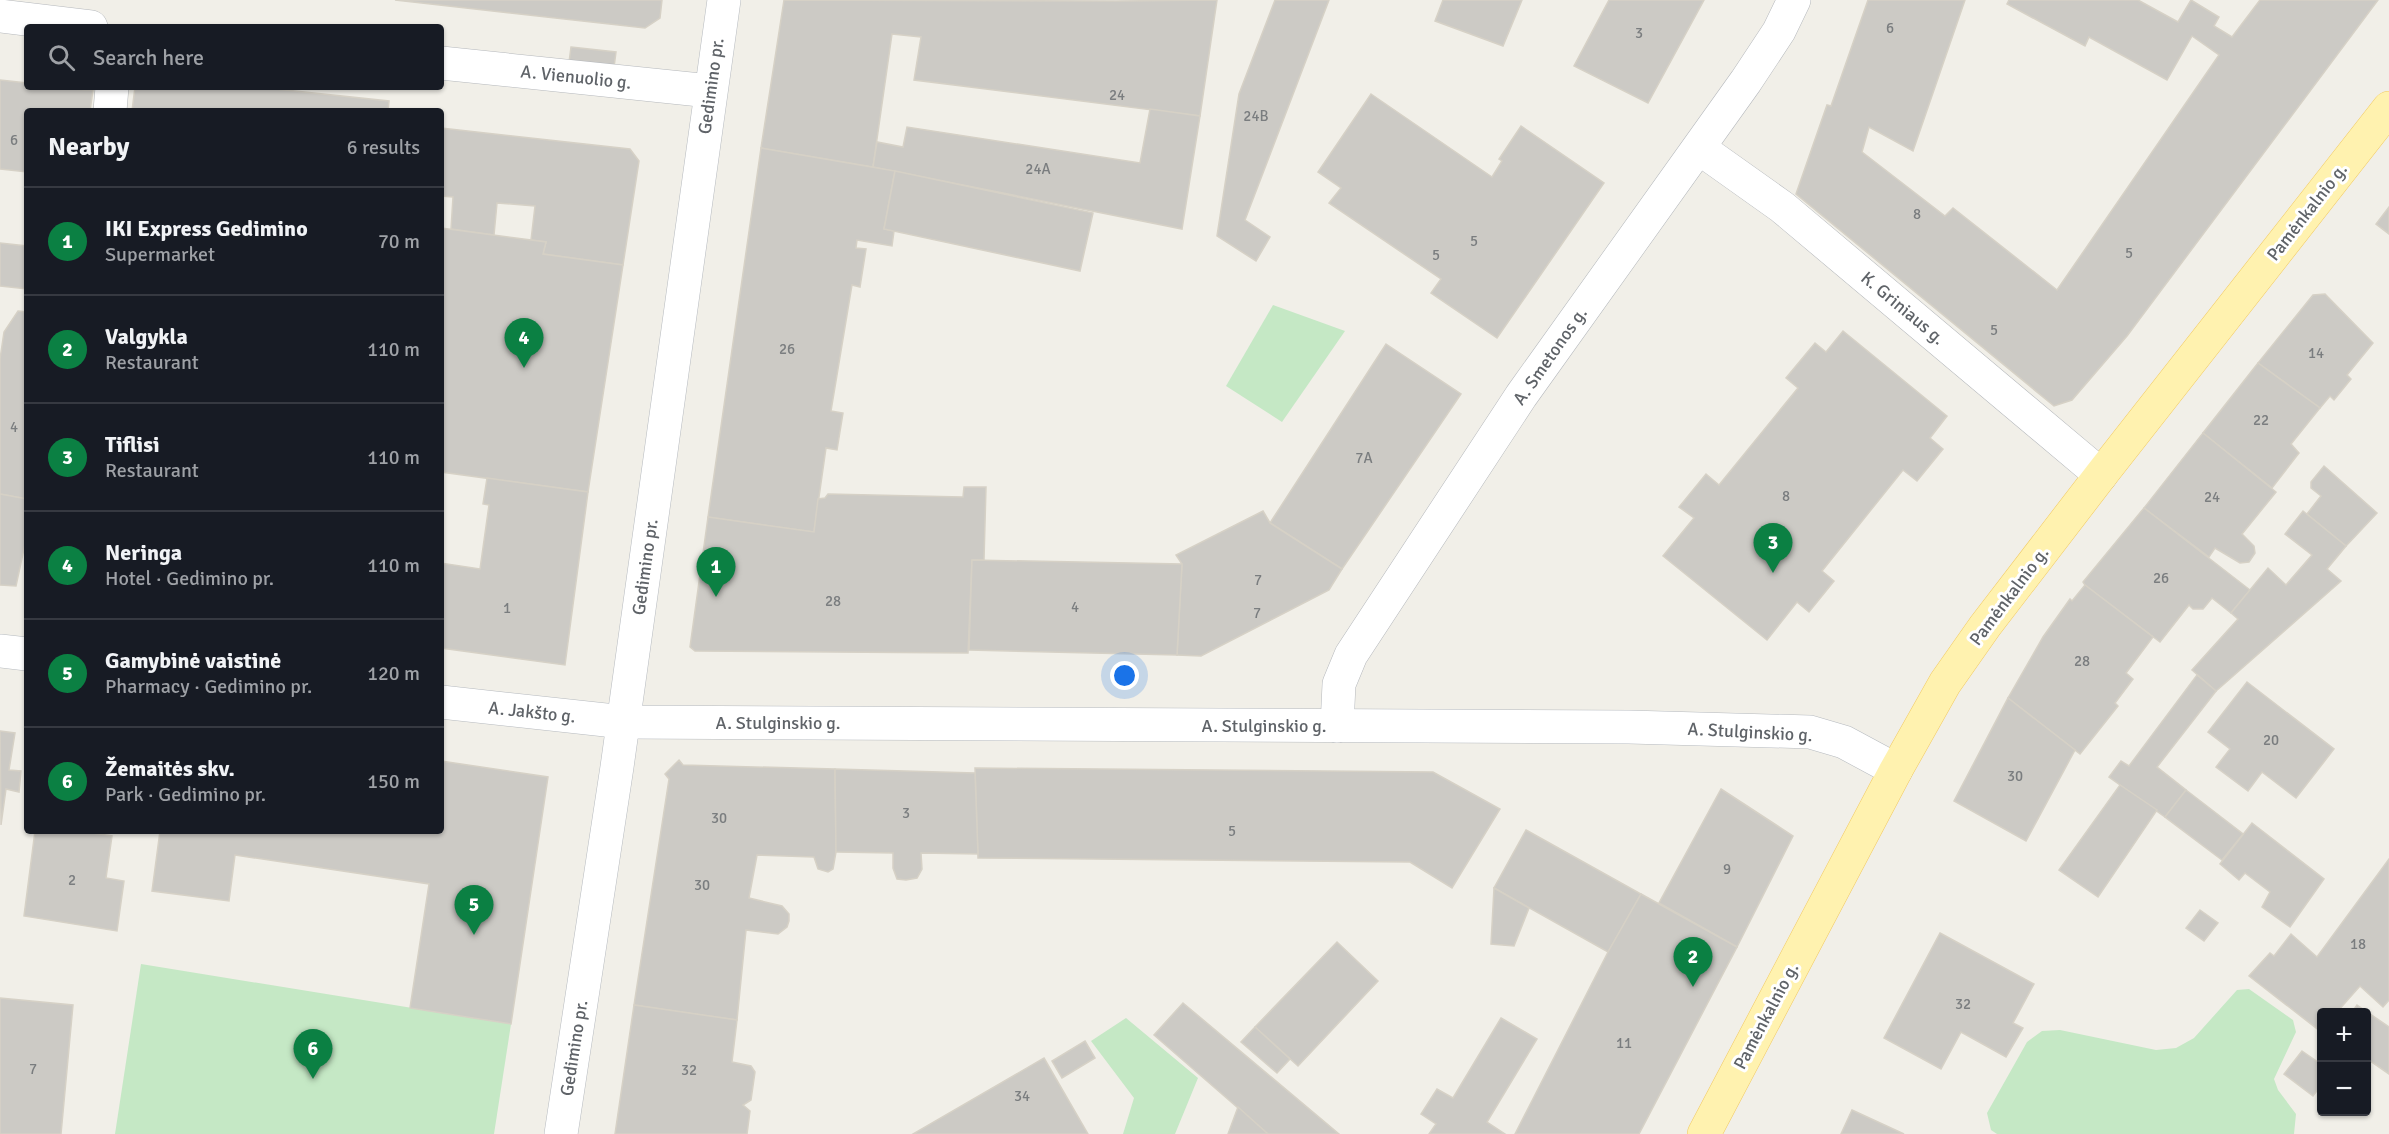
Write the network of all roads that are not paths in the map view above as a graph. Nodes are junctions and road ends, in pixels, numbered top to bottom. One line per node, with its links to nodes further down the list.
1 (724, 0): 7 (main road, Gedimino pr.)
2 (1794, 0): 10 (main road, A. Smetonos g.)
3 (0, 16): 4 (main road)
4 (66, 24)
5 (444, 63): 7 (main road, A. Vienuolio g.)
6 (112, 90): 8 (main road)
7 (710, 91): 15 (main road, Gedimino pr.)
8 (110, 108)
9 (2389, 108): 11 (main road, Pamėnkalnio g.)
10 (1699, 148): 11 (main road, K. Griniaus g.); 16 (main road, A. Smetonos g.)
11 (2100, 475): 17 (main road, Pamėnkalnio g.)
12 (0, 651): 13 (main road)
13 (24, 654)
14 (444, 702): 15 (main road, A. Jakšto g.)
15 (624, 722): 16 (main road, A. Stulginskio g.); 18 (main road, Gedimino pr.)
16 (1337, 726): 17 (main road, A. Stulginskio g.)
17 (1896, 770): 19 (main road, Pamėnkalnio g.)
18 (561, 1134)
19 (1704, 1134)

